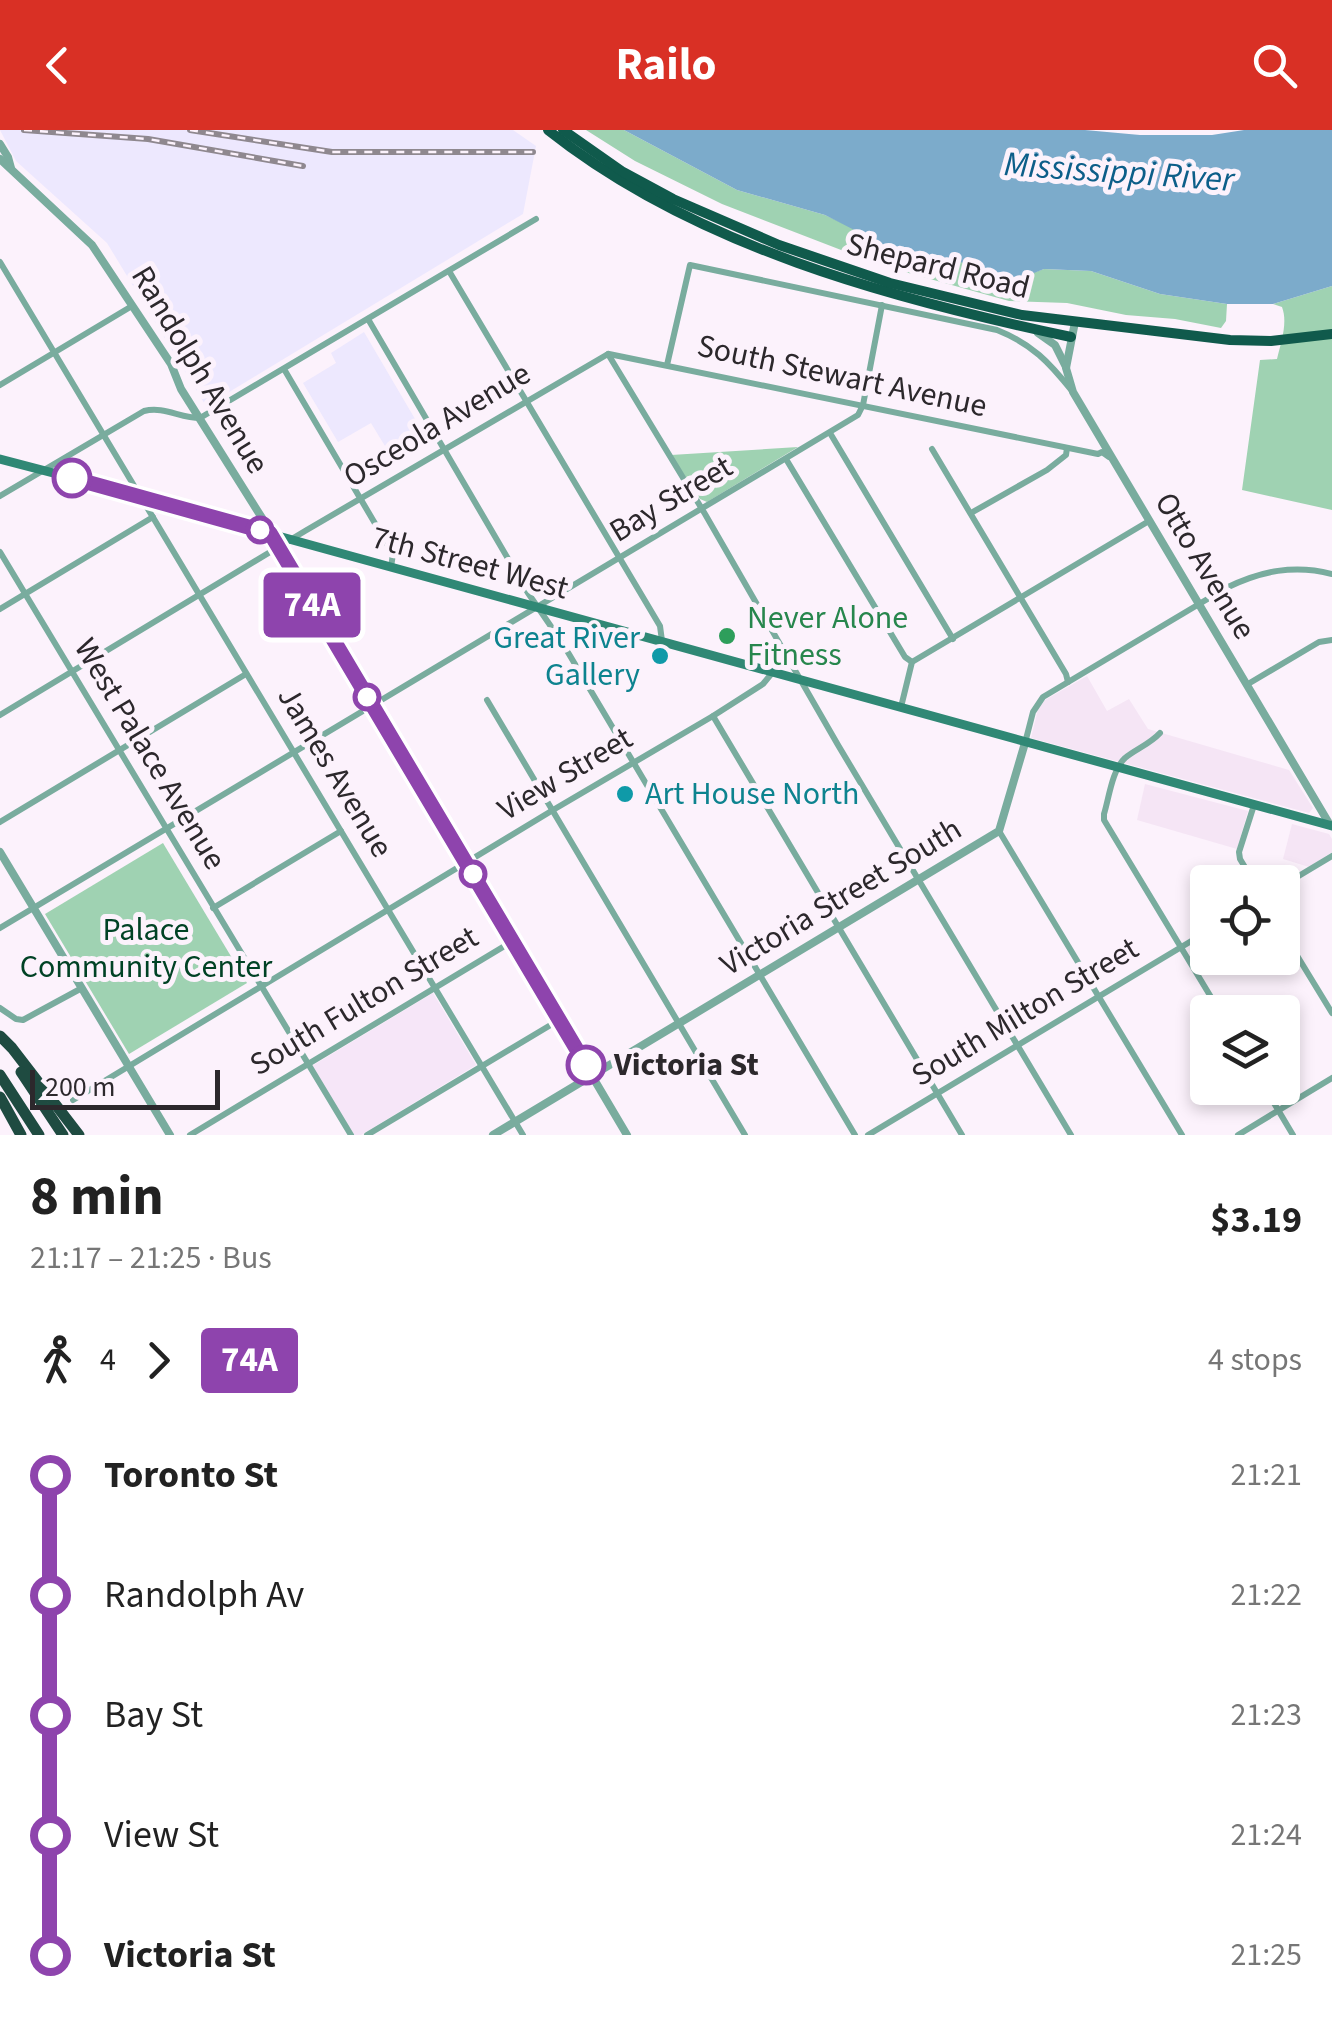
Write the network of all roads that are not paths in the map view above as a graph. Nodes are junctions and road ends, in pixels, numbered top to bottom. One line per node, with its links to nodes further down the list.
1 (548, 130): 14 (highway, Shepard Road)
2 (564, 130): 13 (highway, Shepard Road)
3 (0, 144): 5 (street, Randolph Avenue)
4 (0, 159): 5 (street, Randolph Avenue)
5 (11, 168): 6 (street); 11 (street, Randolph Avenue)
6 (0, 174)
7 (536, 219): 9 (street)
8 (0, 262): 17 (street, James Avenue)
9 (448, 270): 12 (street); 24 (street)
10 (882, 305): 19 (street); 23 (street); 25 (street)
11 (132, 306): 17 (street); 26 (street, Randolph Avenue)
12 (368, 319): 21 (street); 31 (street)
13 (1074, 322): 15 (highway, Shepard Road); 16 (street, Otto Avenue)
14 (1030, 328): 16 (highway, Shepard Road); 20 (street)
15 (1332, 334)
16 (1072, 336): 20 (street, Otto Avenue)
17 (54, 351): 22 (street); 28 (street, James Avenue)
18 (608, 354): 19 (street, South Stewart Avenue); 24 (street, Osceola Avenue); 39 (street)
19 (667, 365): 25 (street, South Stewart Avenue)
20 (1066, 368): 23 (street, Otto Avenue)
21 (284, 369): 26 (street); 38 (street)
22 (0, 385)
23 (1073, 392): 32 (street, Otto Avenue)
24 (526, 401): 31 (street, Osceola Avenue); 47 (street)
25 (862, 405): 27 (street, Bay Street); 30 (street, South Stewart Avenue)
26 (200, 418): 28 (street); 43 (street, Randolph Avenue)
27 (830, 433): 34 (street, Bay Street); 56 (street)
28 (104, 434): 35 (street); 37 (street, James Avenue)
29 (932, 448): 40 (street)
30 (1067, 448): 32 (street, South Stewart Avenue); 40 (street)
31 (444, 450): 38 (street, Osceola Avenue); 54 (street)
32 (1112, 458): 42 (street, Otto Avenue)
33 (0, 459): 35 (main road, 7th Street West)
34 (786, 459): 39 (street, Bay Street); 59 (street)
35 (43, 471): 36 (street); 37 (main road, 7th Street West)
36 (0, 496)
37 (142, 497): 41 (street, James Avenue); 43 (main road, 7th Street West)
38 (362, 500): 44 (street, Osceola Avenue); 48 (street)
39 (702, 508): 47 (street, Bay Street); 63 (street)
40 (971, 514): 52 (street)
41 (153, 516): 50 (street); 51 (street, James Avenue)
42 (1149, 521): 52 (street); 53 (street, Otto Avenue)
43 (270, 533): 44 (main road, 7th Street West); 45 (street, Randolph Avenue)
44 (293, 540): 45 (street, Osceola Avenue); 48 (main road, 7th Street West)
45 (279, 548): 51 (street); 67 (street, Randolph Avenue)
46 (0, 552): 50 (street, West Palace Avenue)
47 (620, 558): 54 (street, Bay Street); 58 (street)
48 (390, 567): 54 (main road, 7th Street West)
49 (1332, 574): 53 (street, Victoria Street South)
50 (26, 594): 55 (street); 60 (street, West Palace Avenue)
51 (200, 595): 60 (street); 62 (street, James Avenue)
52 (1020, 597): 56 (street); 64 (street)
53 (1199, 604): 64 (street, Victoria Street South); 65 (street, Otto Avenue)
54 (538, 608): 58 (main road, 7th Street West); 67 (street, Bay Street); 75 (street)
55 (0, 609)
56 (953, 639): 59 (street)
57 (1332, 640): 65 (street)
58 (662, 642): 61 (main road, 7th Street West)
59 (912, 662): 68 (street)
60 (72, 672): 69 (street); 73 (street, West Palace Avenue)
61 (772, 673): 63 (main road, 7th Street West); 70 (street, View Street)
62 (246, 674): 73 (street); 74 (street, James Avenue)
63 (800, 681): 68 (main road, 7th Street West); 89 (street)
64 (1068, 682): 72 (street, Victoria Street South)
65 (1248, 684): 80 (street, Otto Avenue)
66 (487, 700): 78 (street)
67 (372, 706): 74 (street, Bay Street); 86 (street, Randolph Avenue)
68 (901, 708): 72 (main road, 7th Street West)
69 (0, 716)
70 (713, 716): 75 (street, View Street); 94 (street)
71 (1160, 733): 76 (street)
72 (1025, 742): 76 (main road, 7th Street West); 83 (street, Victoria Street South)
73 (119, 751): 79 (street); 81 (street, West Palace Avenue)
74 (294, 753): 81 (street, Bay Street); 82 (street, James Avenue)
75 (633, 762): 78 (street, View Street); 99 (street)
76 (1118, 769): 77 (main road, 7th Street West); 97 (street)
77 (1254, 805): 80 (main road, 7th Street West); 87 (street)
78 (553, 810): 86 (street, View Street); 108 (street)
79 (0, 822)
80 (1332, 827)
81 (166, 830): 90 (street, Bay Street); 91 (street, West Palace Avenue)
82 (341, 831): 91 (street); 92 (street, James Avenue)
83 (999, 831): 89 (street, Victoria Street South); 104 (street)
84 (0, 852): 90 (street)
85 (1332, 856): 88 (street)
86 (466, 863): 92 (street, View Street); 95 (street, Randolph Avenue)
87 (1244, 865)
88 (1300, 875)
89 (919, 880): 94 (street, Victoria Street South); 110 (street)
90 (34, 908): 93 (street, Bay Street); 102 (street)
91 (212, 908): 100 (street, West Palace Avenue)
92 (388, 909): 100 (street, View Street); 101 (street, James Avenue)
93 (0, 928)
94 (839, 928): 99 (street, Victoria Street South); 117 (street)
95 (513, 941): 101 (street, South Fulton Street); 107 (street, Randolph Avenue)
96 (1190, 942): 97 (street, South Milton Street)
97 (1181, 947): 103 (street); 104 (street, South Milton Street)
98 (1300, 961): 106 (street)
99 (760, 976): 108 (street, Victoria Street South); 135 (street)
100 (260, 985): 111 (street, West Palace Avenue); 112 (street, View Street)
101 (434, 987): 111 (street, South Fulton Street); 113 (street, James Avenue)
102 (82, 988): 105 (street); 112 (street)
103 (1210, 995)
104 (1100, 996): 110 (street, South Milton Street); 139 (street)
105 (0, 1008)
106 (1332, 1013)
107 (559, 1020): 113 (street); 115 (street, Randolph Avenue)
108 (680, 1023): 115 (street, Victoria Street South); 134 (street)
109 (0, 1039): 125 (highway); 126 (highway)
110 (1018, 1045): 117 (street, South Milton Street); 138 (street)
111 (308, 1064): 128 (street, South Fulton Street); 129 (street, West Palace Avenue)
112 (128, 1065): 119 (street, View Street); 127 (street)
113 (482, 1066): 122 (street, James Avenue); 130 (street)
114 (0, 1076): 124 (highway)
115 (592, 1076): 122 (street, Victoria Street South); 133 (street, Randolph Avenue)
116 (1332, 1078): 121 (street)
117 (937, 1093): 136 (street, South Milton Street); 137 (street)
118 (0, 1097): 123 (highway)
119 (73, 1100)
120 (1276, 1105): 121 (street)
121 (1279, 1110): 140 (street); 141 (street)
122 (516, 1122): 131 (street, Victoria Street South); 132 (street, James Avenue)
123 (21, 1135)
124 (39, 1135)
125 (62, 1135)
126 (79, 1135)
127 (170, 1135)
128 (190, 1135)
129 (350, 1135)
130 (367, 1135)
131 (493, 1135)
132 (523, 1135)
133 (626, 1135)
134 (745, 1135)
135 (856, 1135)
136 (868, 1135)
137 (962, 1135)
138 (1071, 1135)
139 (1182, 1135)
140 (1238, 1135)
141 (1293, 1135)

